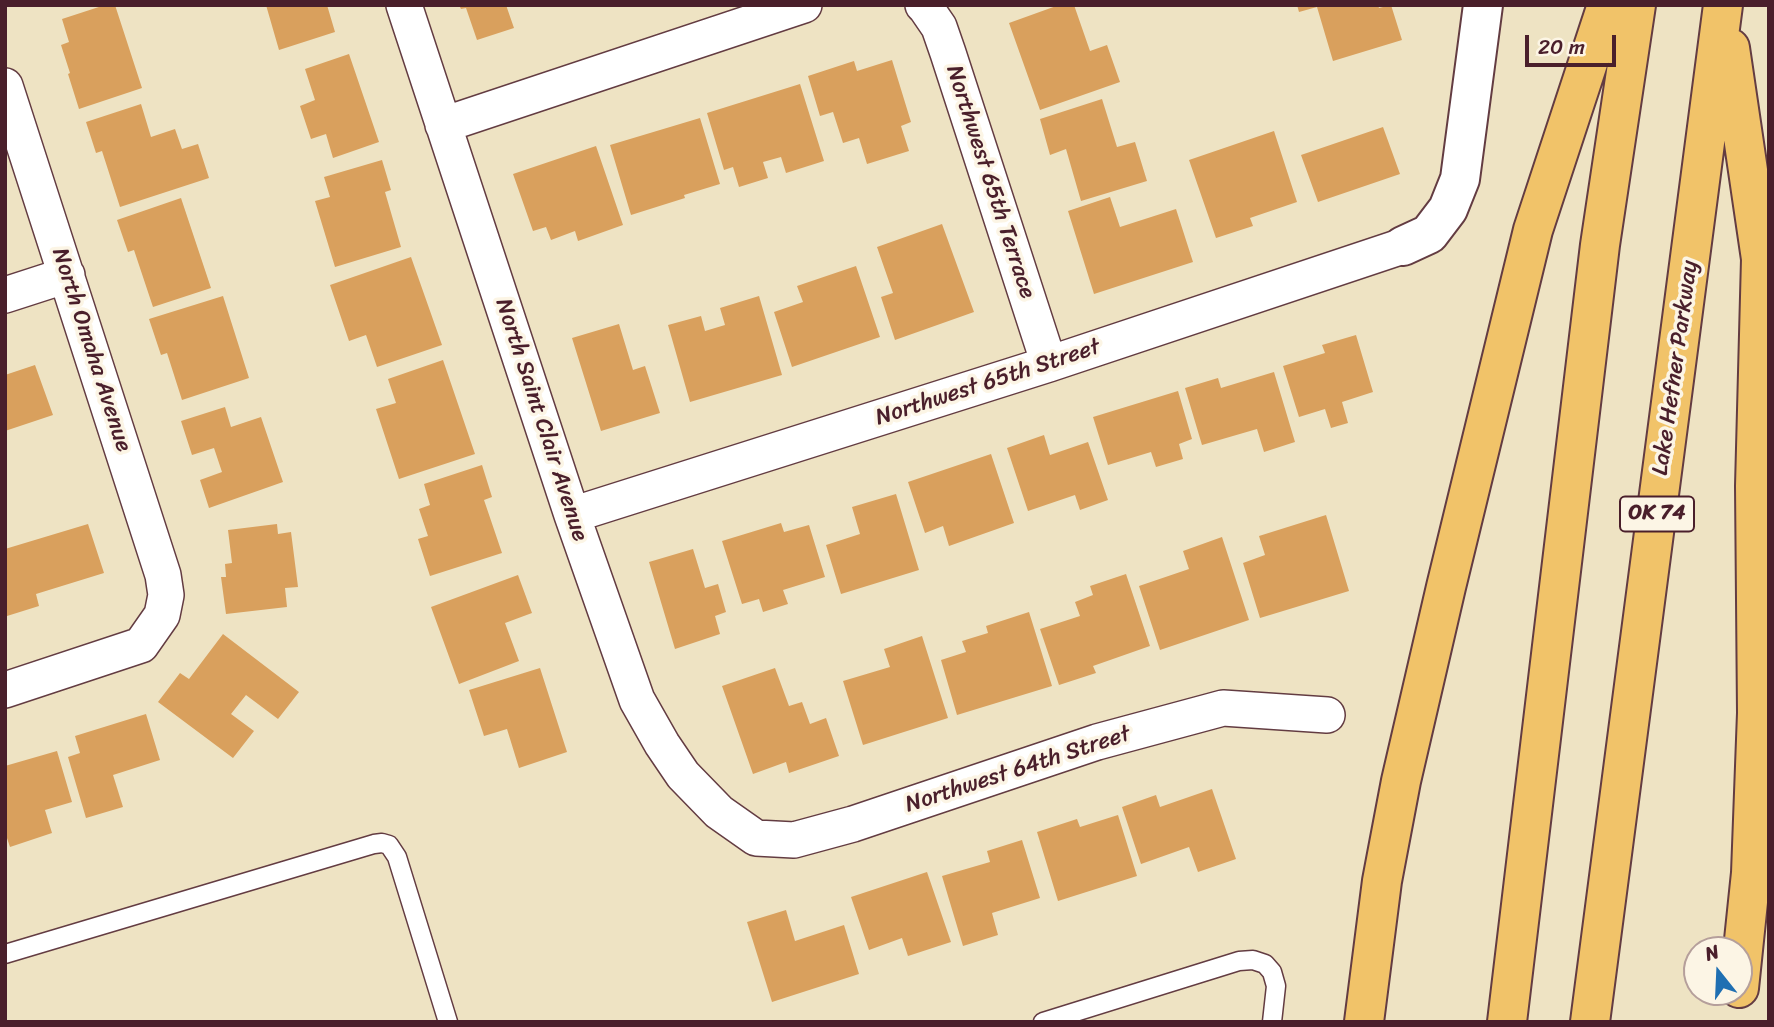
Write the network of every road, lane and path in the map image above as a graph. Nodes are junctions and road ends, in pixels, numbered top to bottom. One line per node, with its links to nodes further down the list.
1 (404, 5): 9 (street, North Saint Clair Avenue)
2 (804, 5): 9 (street)
3 (923, 5): 13 (street, Northwest 65th Terrace)
4 (1483, 5): 10 (street)
5 (1607, 5): 23 (highway)
6 (1636, 5): 24 (highway)
7 (1724, 5): 18 (highway); 25 (highway, Lake Hefner Parkway / OK 74)
8 (5, 86): 11 (street, North Omaha Avenue)
9 (443, 125): 14 (street, North Saint Clair Avenue)
10 (1403, 246): 13 (street, Northwest 65th Street)
11 (67, 275): 12 (street); 15 (street, North Omaha Avenue)
12 (5, 295)
13 (1049, 364): 14 (street, Northwest 65th Street)
14 (572, 516): 17 (street, North Saint Clair Avenue)
15 (5, 690)
16 (1327, 715): 17 (street, Northwest 64th Street)
17 (719, 812)
18 (1745, 936)
19 (5, 954): 20 (lane)
20 (448, 1022)
21 (1043, 1022): 22 (lane)
22 (1272, 1022)
23 (1364, 1022)
24 (1507, 1022)
25 (1590, 1022)

